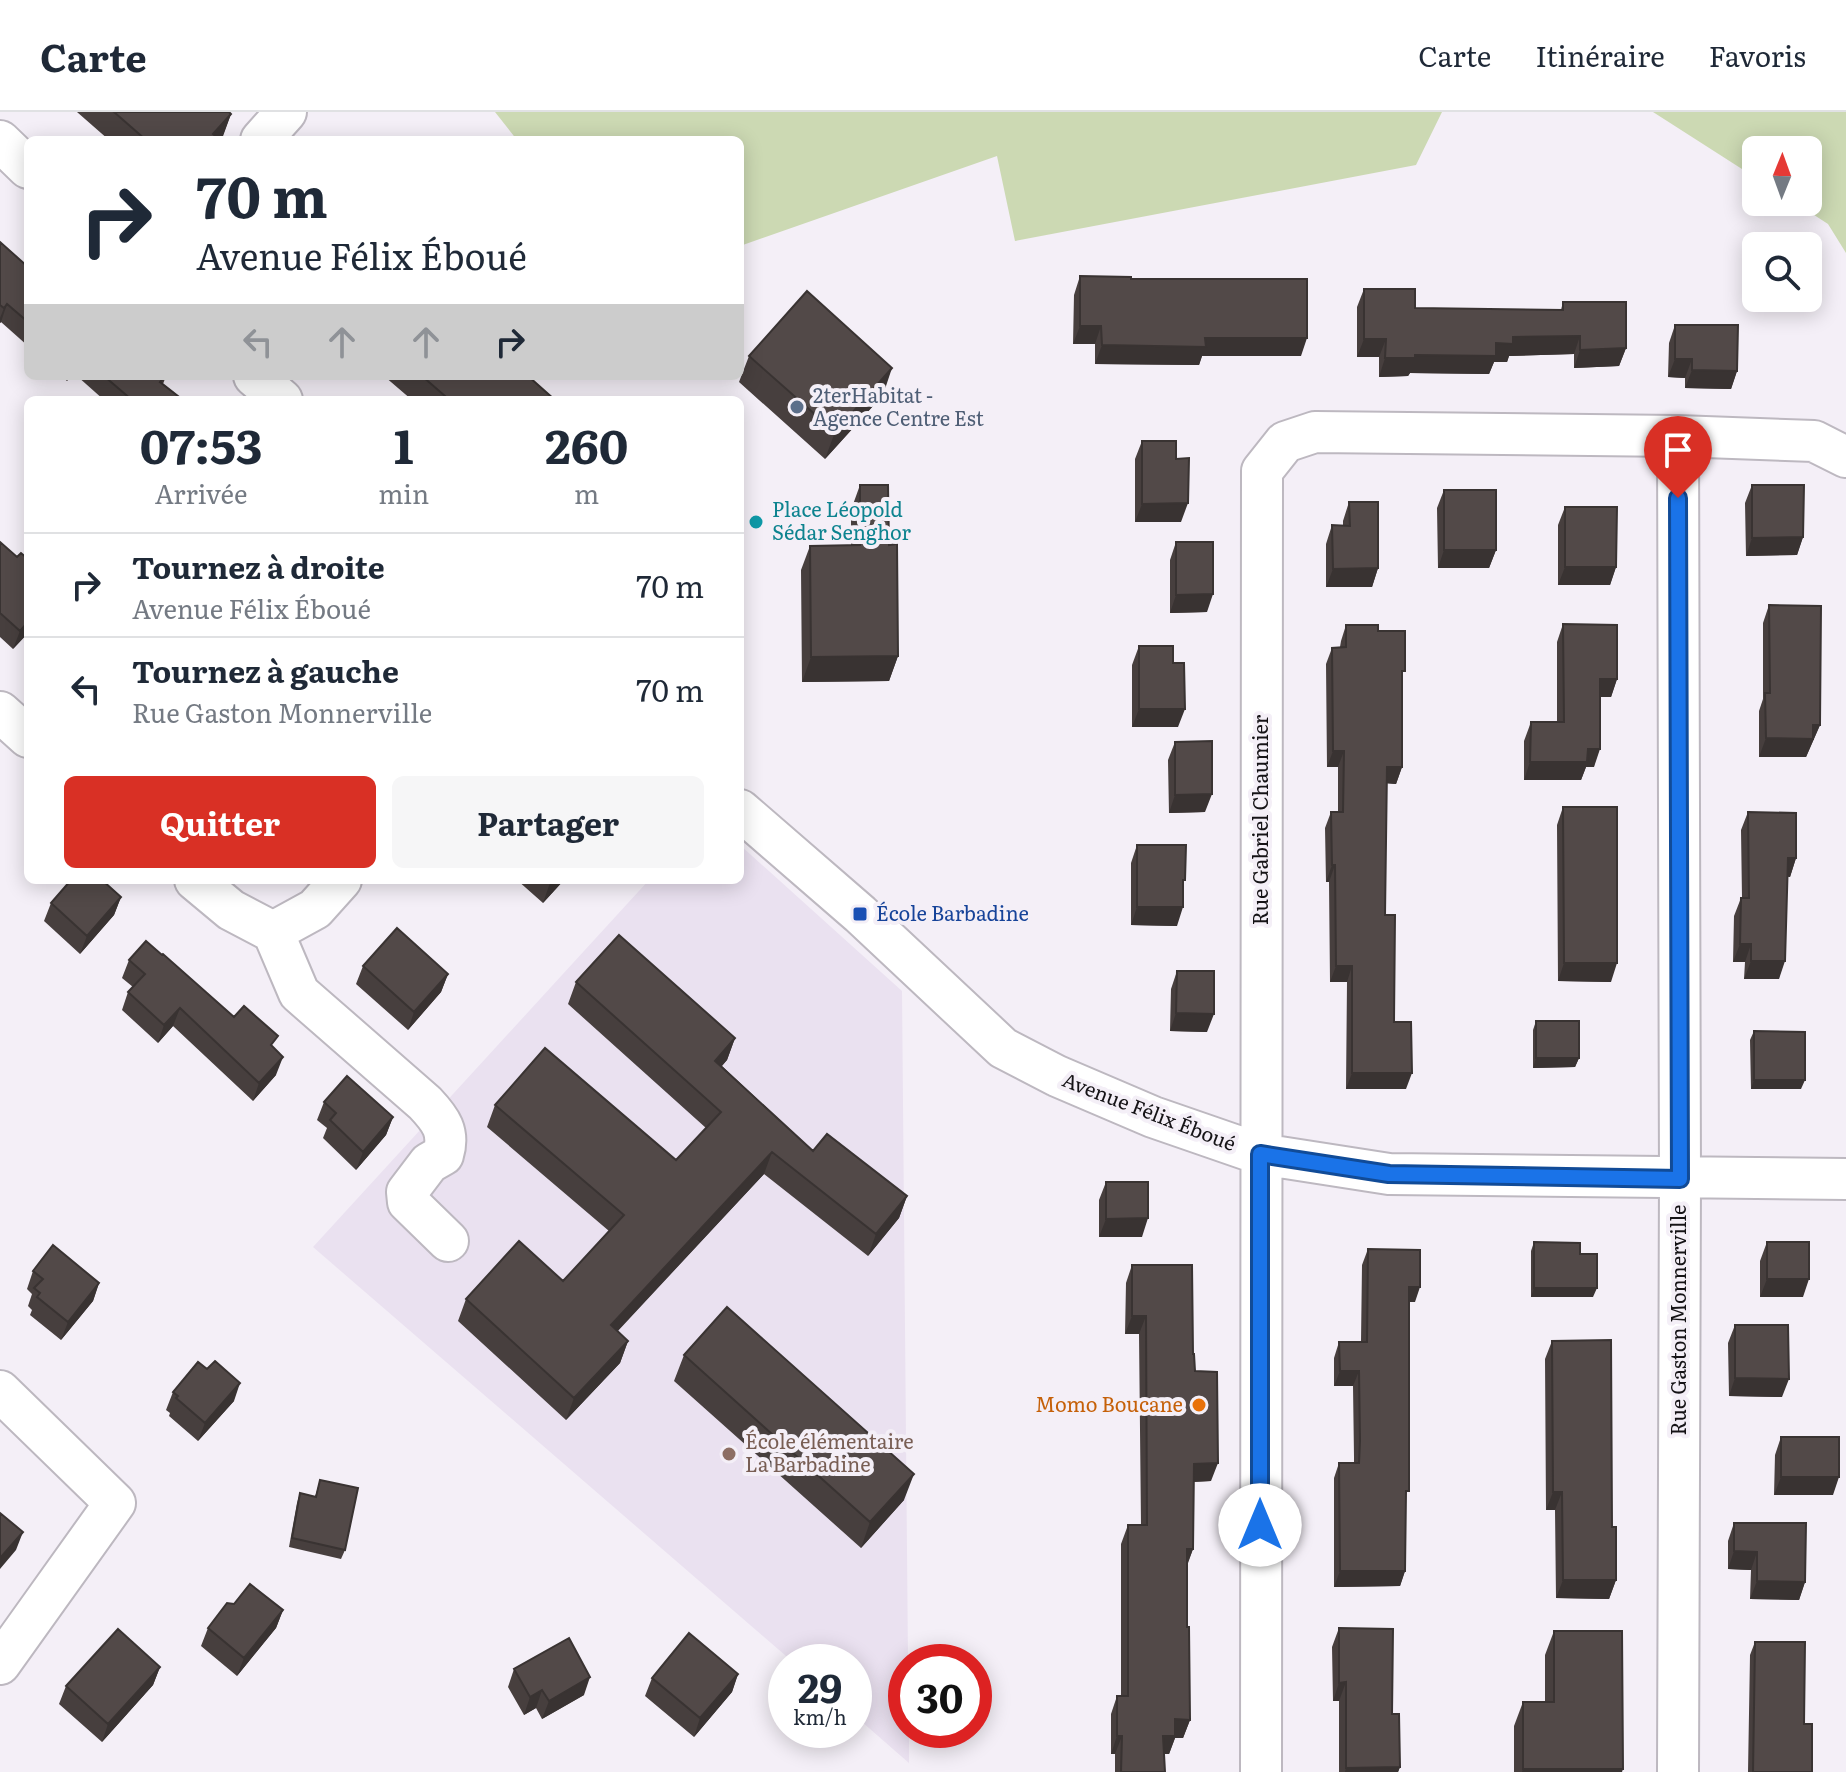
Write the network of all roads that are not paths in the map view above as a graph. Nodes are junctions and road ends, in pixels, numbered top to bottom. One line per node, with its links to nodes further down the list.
1 (286, 112): 2 (street)
2 (265, 136)
3 (0, 141): 4 (street)
4 (24, 164)
5 (259, 380): 6 (street)
6 (277, 396)
7 (1678, 436): 8 (street, Rue Gabriel Chaumier); 15 (street, Rue Gabriel Chaumier); 16 (street, Rue Gaston Monnerville)
8 (1846, 457)
9 (0, 712): 10 (street)
10 (24, 733)
11 (744, 813): 15 (street, Avenue Félix Éboué)
12 (200, 884): 14 (street)
13 (337, 884): 14 (street)
14 (273, 932): 18 (street)
15 (1260, 1154): 16 (street, Avenue Félix Éboué); 21 (street, Rue Gabriel Chaumier)
16 (1680, 1179): 17 (street, Avenue Félix Éboué); 22 (street, Rue Gaston Monnerville)
17 (1846, 1179)
18 (448, 1241)
19 (0, 1391): 20 (street)
20 (0, 1664)
21 (1261, 1772)
22 (1678, 1772)

